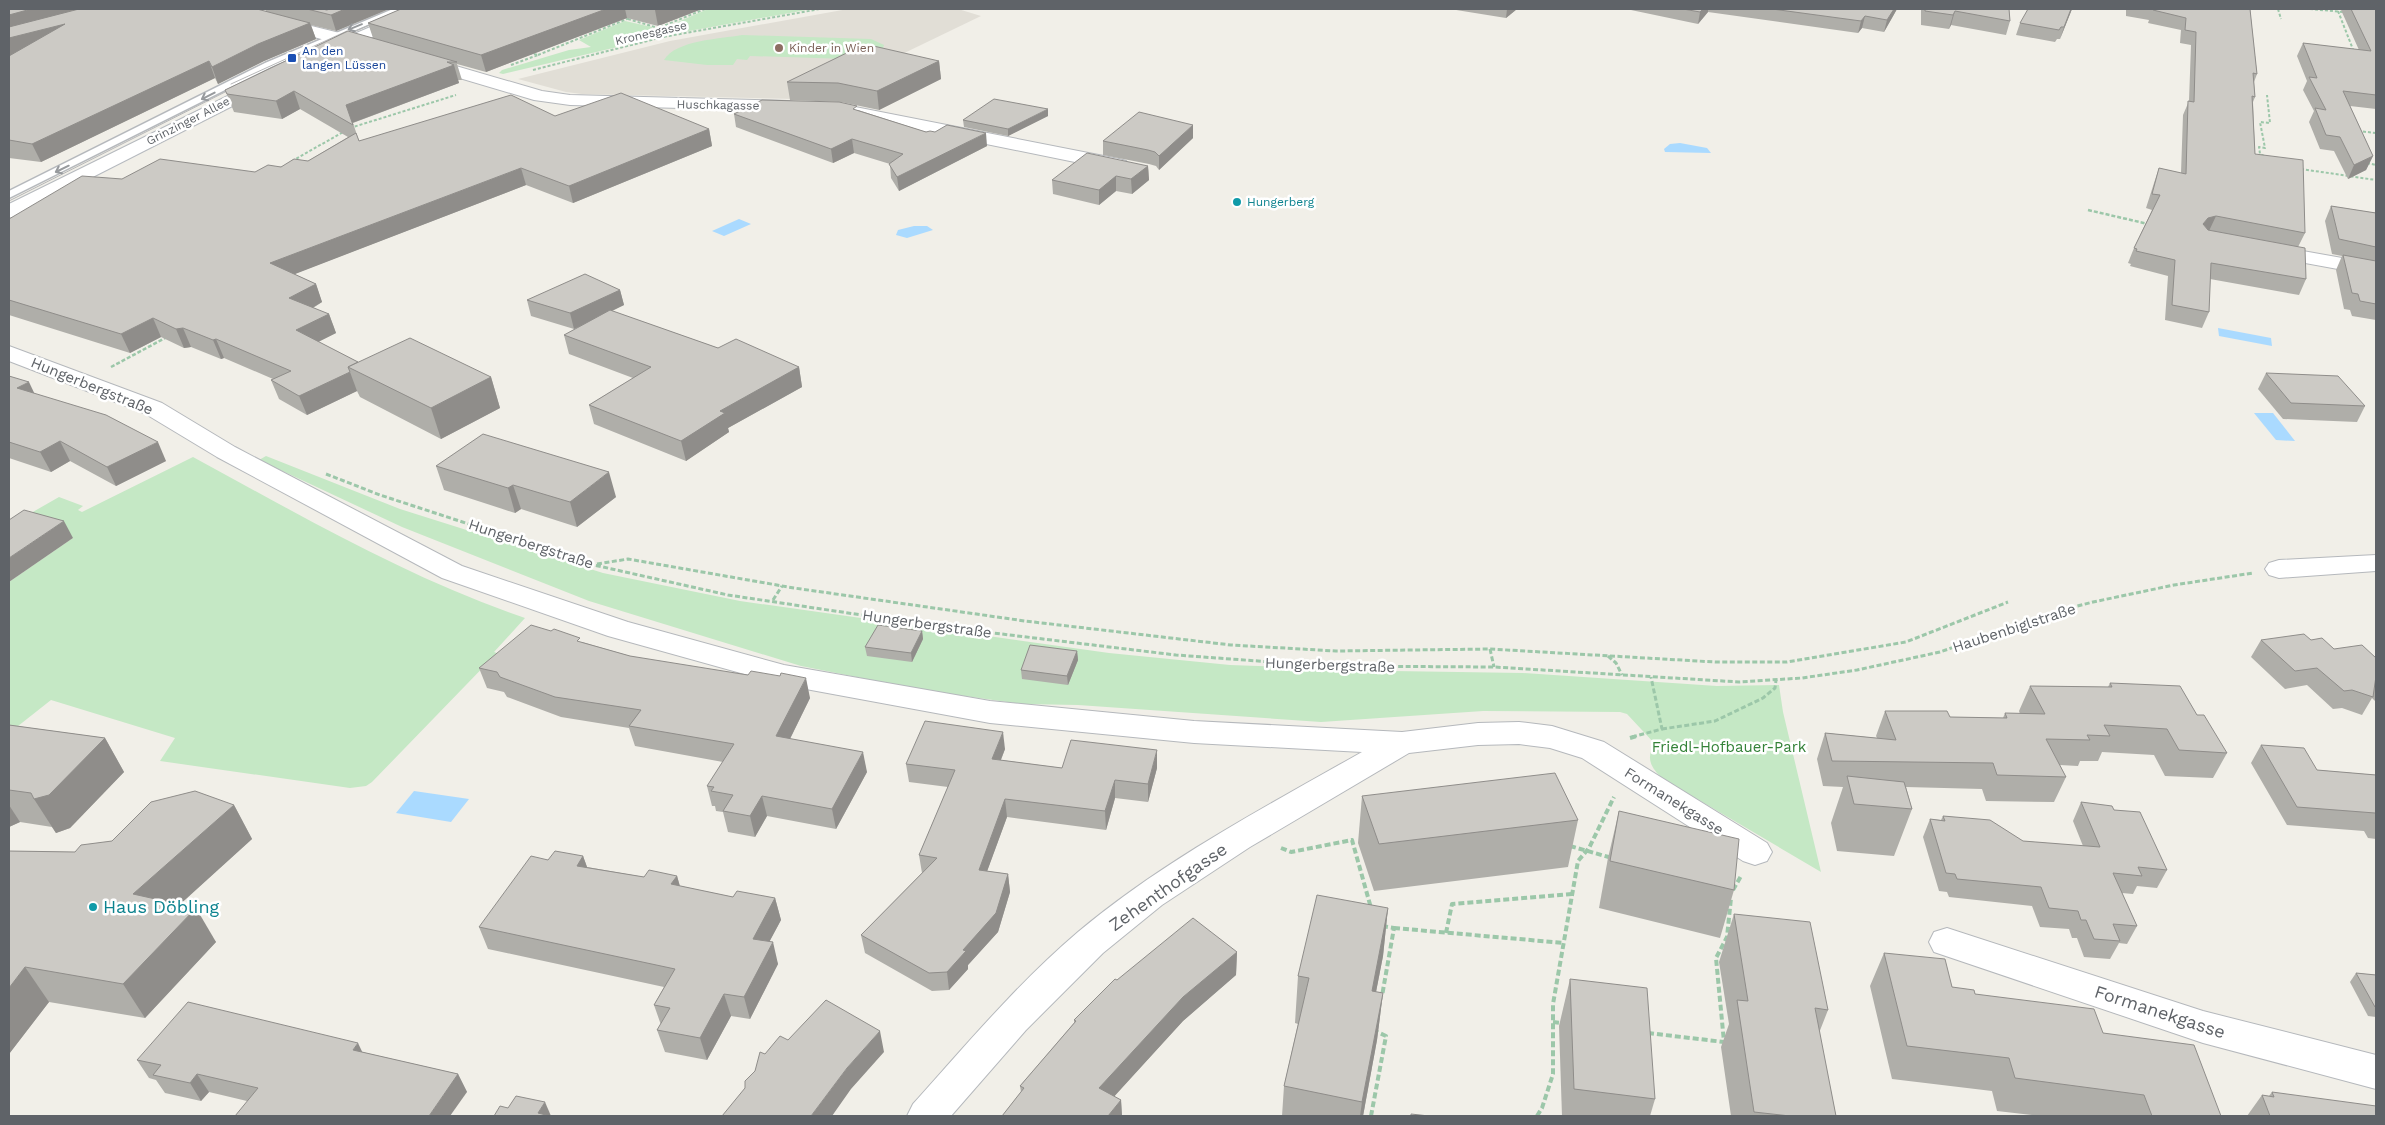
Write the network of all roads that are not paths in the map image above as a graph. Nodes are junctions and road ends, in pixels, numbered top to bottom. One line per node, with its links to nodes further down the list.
1 (226, 9): 4 (street)
2 (400, 9): 4 (lane, one-way to 4)
3 (425, 9): 5 (street, Grinzinger Allee)
4 (331, 37): 5 (street); 11 (lane, one-way to 11)
5 (351, 40): 6 (street); 12 (street, Grinzinger Allee)
6 (390, 50)
7 (408, 56): 8 (street, Huschkagasse)
8 (806, 106)
9 (825, 108): 10 (street)
10 (1139, 170)
11 (9, 195)
12 (9, 212)
13 (2246, 246): 14 (street)
14 (2376, 270)
15 (9, 353): 18 (street, Hungerbergstraße)
16 (2376, 563): 17 (street)
17 (2279, 569)
18 (1402, 743): 19 (street, Hungerbergstraße); 23 (street, Zehenthofgasse)
19 (1593, 750): 20 (street, Formanekgasse)
20 (1755, 852)
21 (1947, 942): 22 (street, Formanekgasse)
22 (2376, 1072)
23 (927, 1116)

